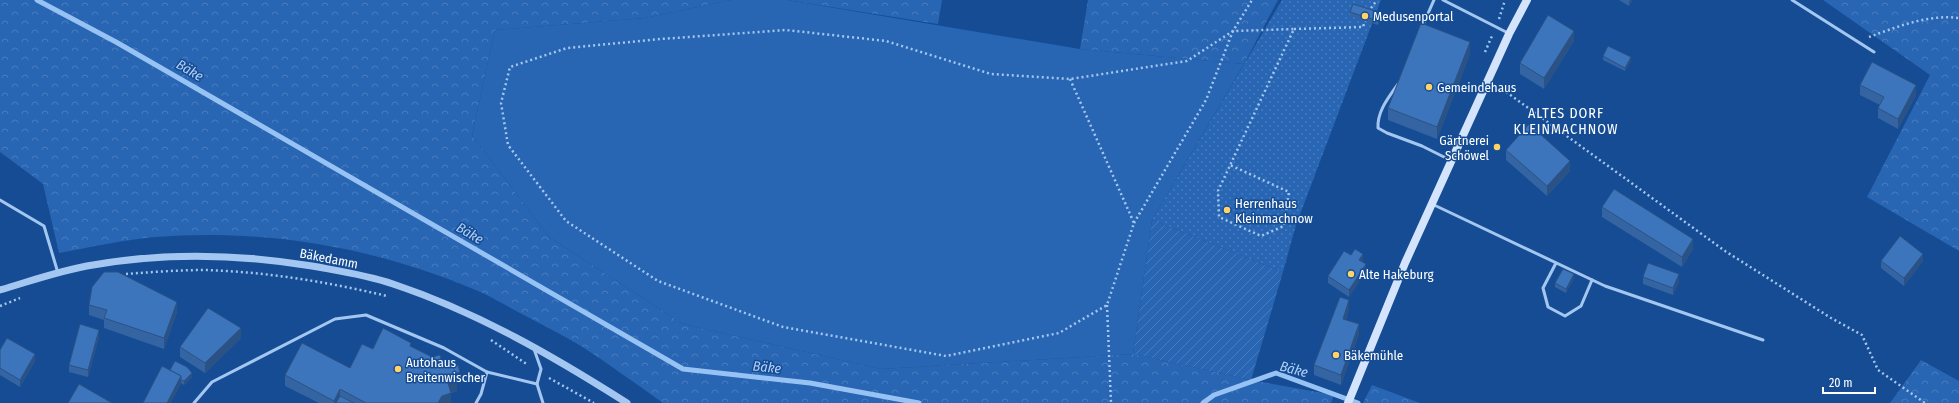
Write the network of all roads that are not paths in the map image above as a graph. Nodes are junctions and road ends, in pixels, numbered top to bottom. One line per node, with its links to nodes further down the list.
1 (1434, 0): 5 (lane)
2 (1443, 0): 6 (lane)
3 (1527, 0): 6 (main road)
4 (1792, 0): 7 (lane)
5 (1420, 33)
6 (1509, 34): 9 (main road)
7 (1874, 52)
8 (1402, 76): 9 (lane)
9 (1452, 161): 11 (main road)
10 (0, 200): 13 (lane)
11 (1432, 204): 12 (lane); 20 (main road)
12 (1556, 263): 14 (lane); 14 (lane)
13 (58, 273): 15 (street, Bäkedamm); 17 (street, Bäkedamm)
14 (1592, 280): 16 (lane)
15 (0, 290)
16 (1763, 340)
17 (534, 347): 19 (lane); 24 (street, Bäkedamm)
18 (487, 372): 19 (lane); 21 (lane); 22 (lane)
19 (537, 384): 23 (lane)
20 (1349, 400)
21 (194, 403)
22 (476, 403)
23 (543, 403)
24 (627, 403)

